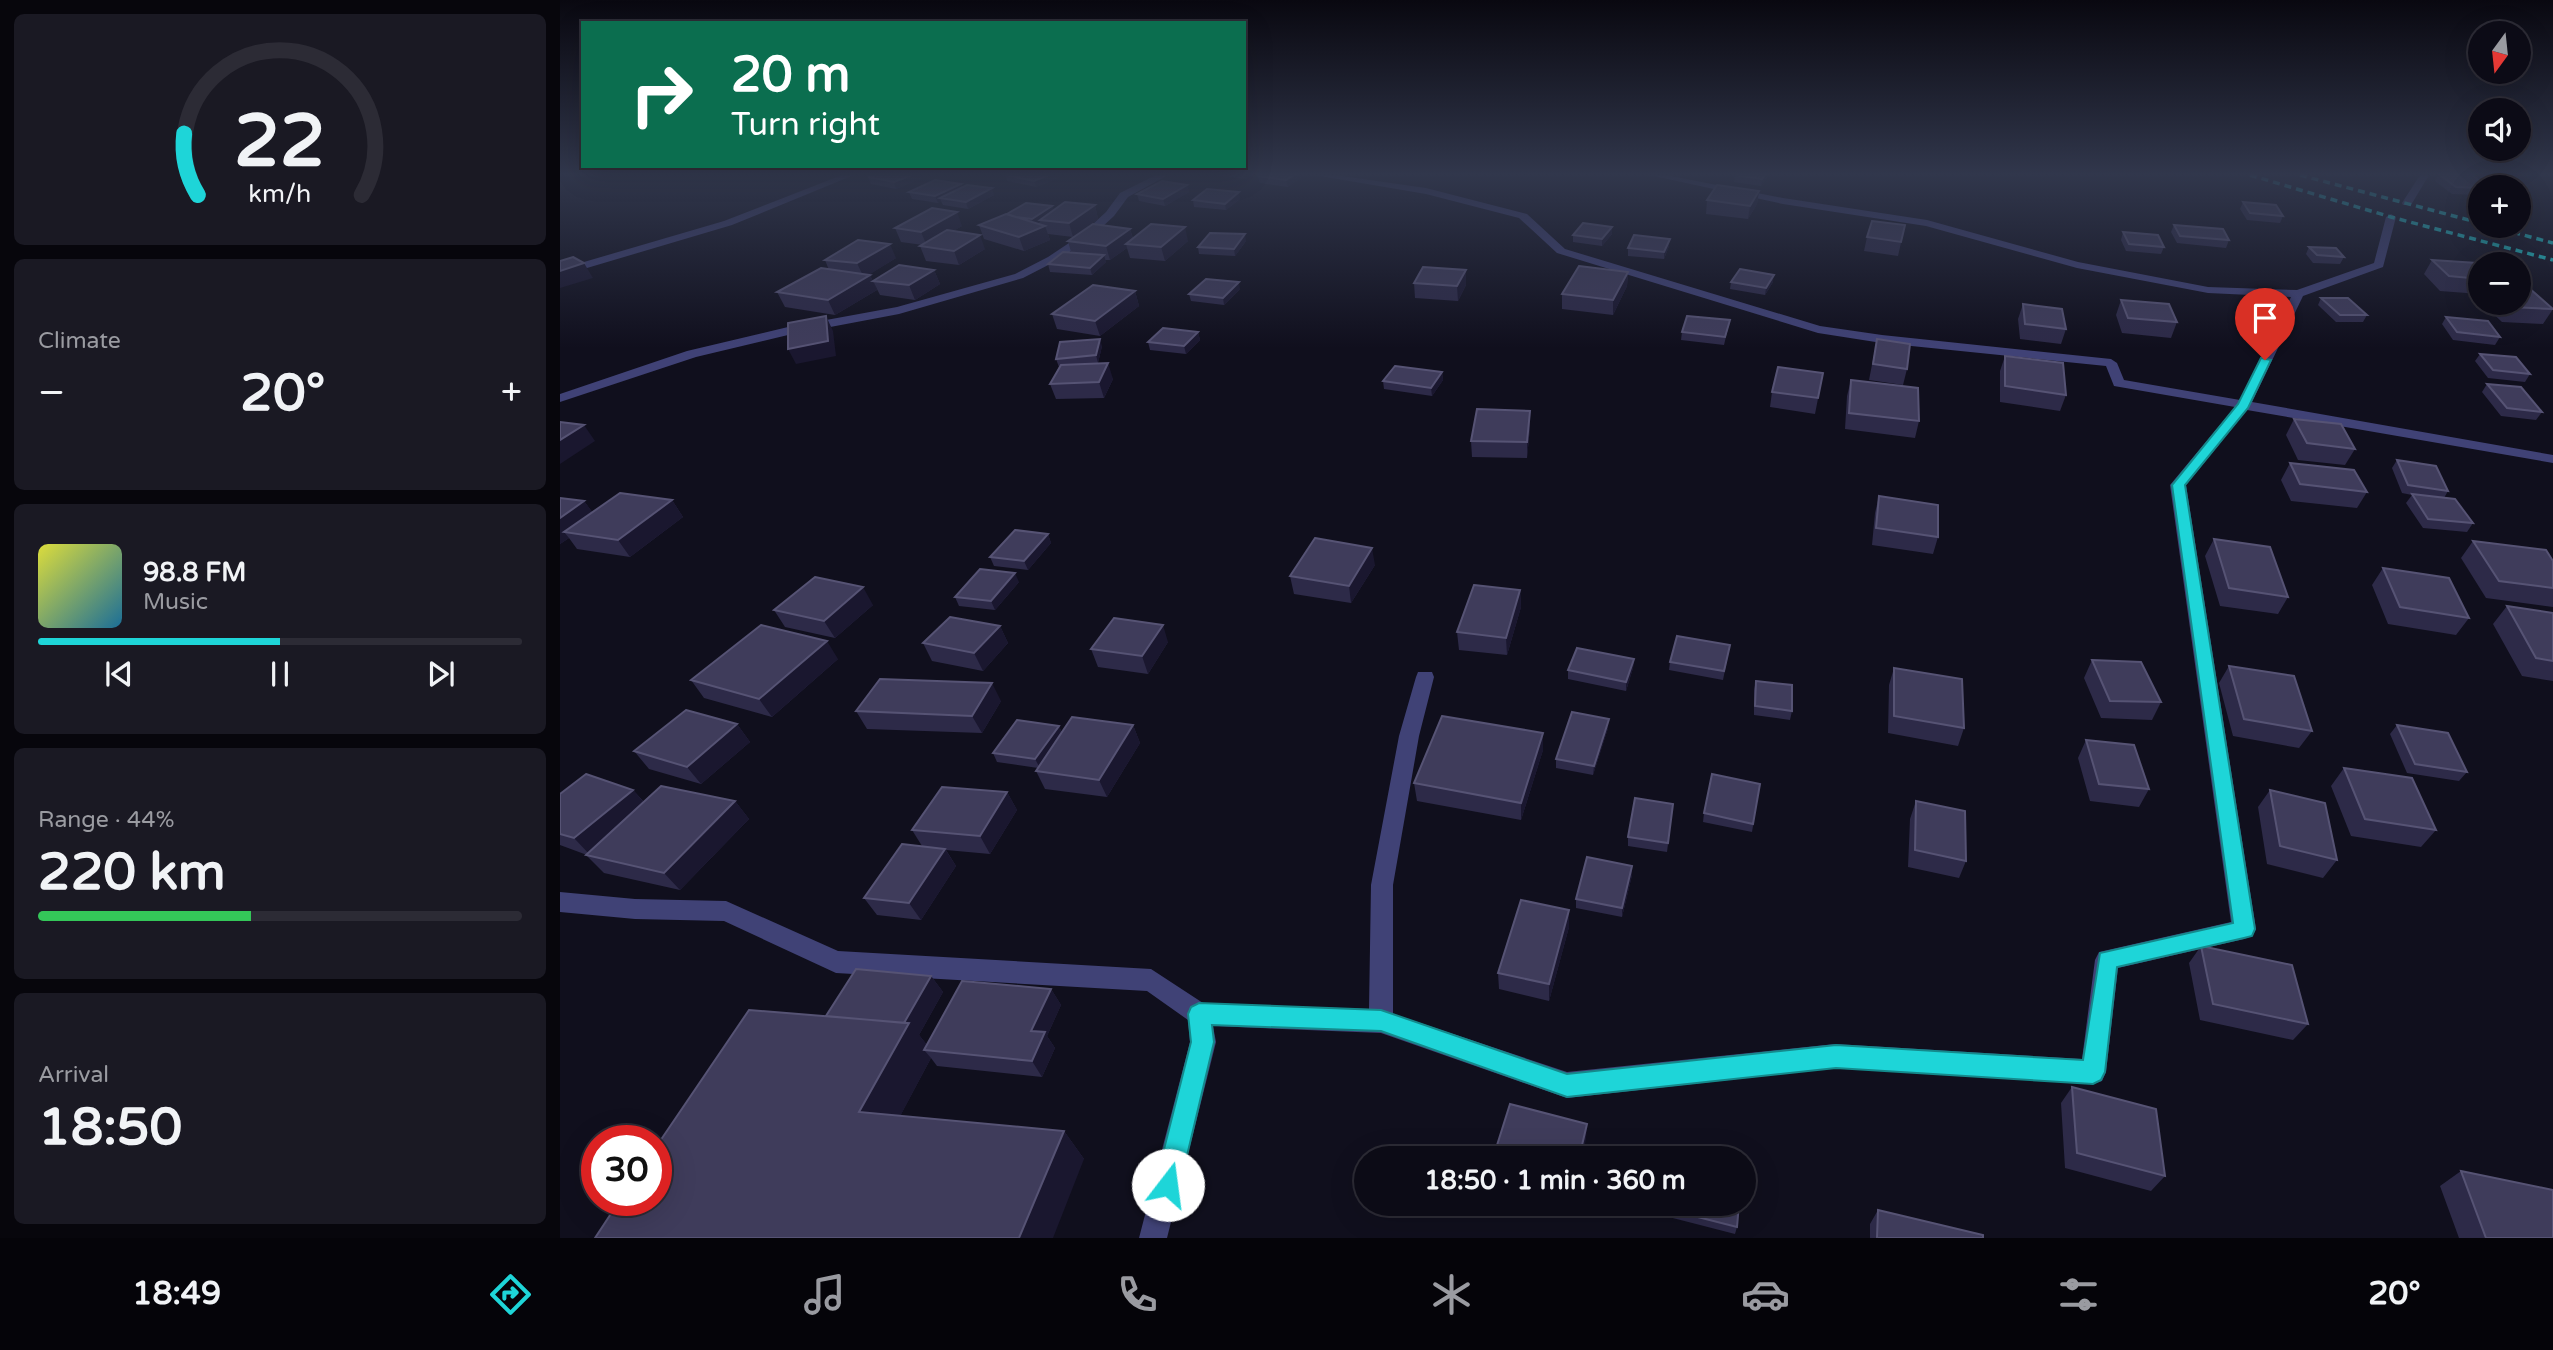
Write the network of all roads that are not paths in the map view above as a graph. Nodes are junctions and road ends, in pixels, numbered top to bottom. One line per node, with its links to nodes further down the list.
1 (695, 233): 6 (street)
2 (1090, 233): 8 (street)
3 (1541, 233): 9 (street)
4 (1962, 233): 7 (street)
5 (2387, 233): 7 (street)
6 (560, 273)
7 (2298, 293): 9 (street)
8 (560, 398)
9 (2244, 405): 10 (street); 14 (street)
10 (2553, 458)
11 (1425, 677): 14 (street)
12 (560, 902): 13 (street)
13 (1199, 1014): 14 (street); 15 (street)
14 (1381, 1021)
15 (1153, 1238)

